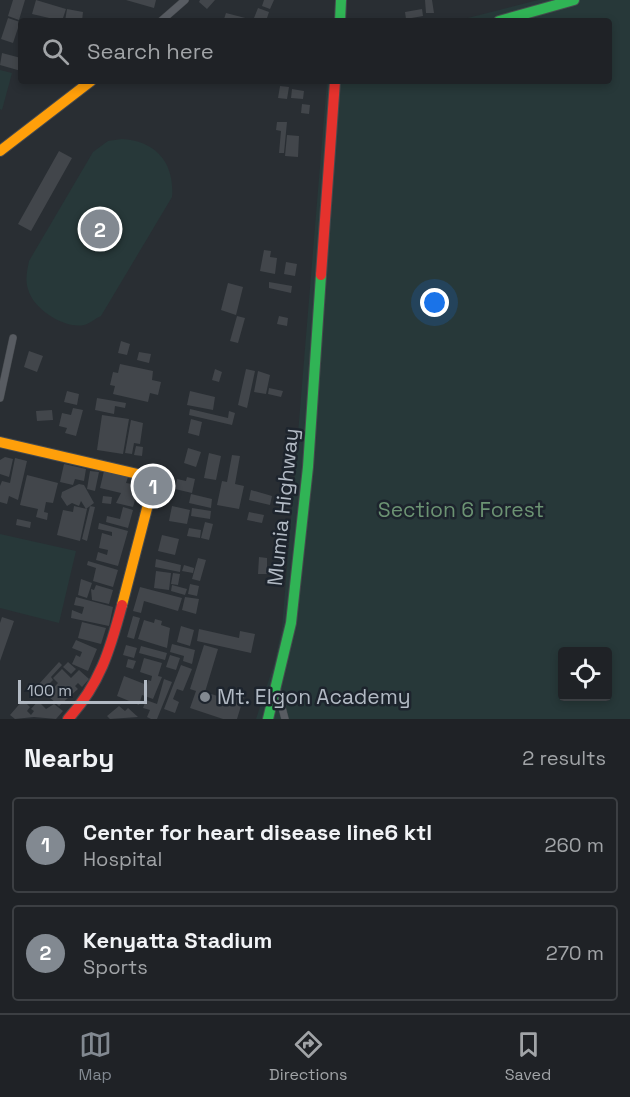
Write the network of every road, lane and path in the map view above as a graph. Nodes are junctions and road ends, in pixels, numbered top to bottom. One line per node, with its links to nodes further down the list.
1 (185, 0): 4 (street)
2 (341, 0): 5 (main road)
3 (574, 0): 6 (main road)
4 (164, 18)
5 (340, 18)
6 (510, 18)
7 (87, 84): 9 (main road)
8 (335, 84): 13 (main road, Mumia Highway)
9 (0, 151)
10 (14, 338): 11 (street)
11 (0, 398)
12 (0, 442): 14 (main road)
13 (277, 689): 15 (main road, Mumia Highway); 16 (street)
14 (68, 719)
15 (268, 719)
16 (285, 719)

